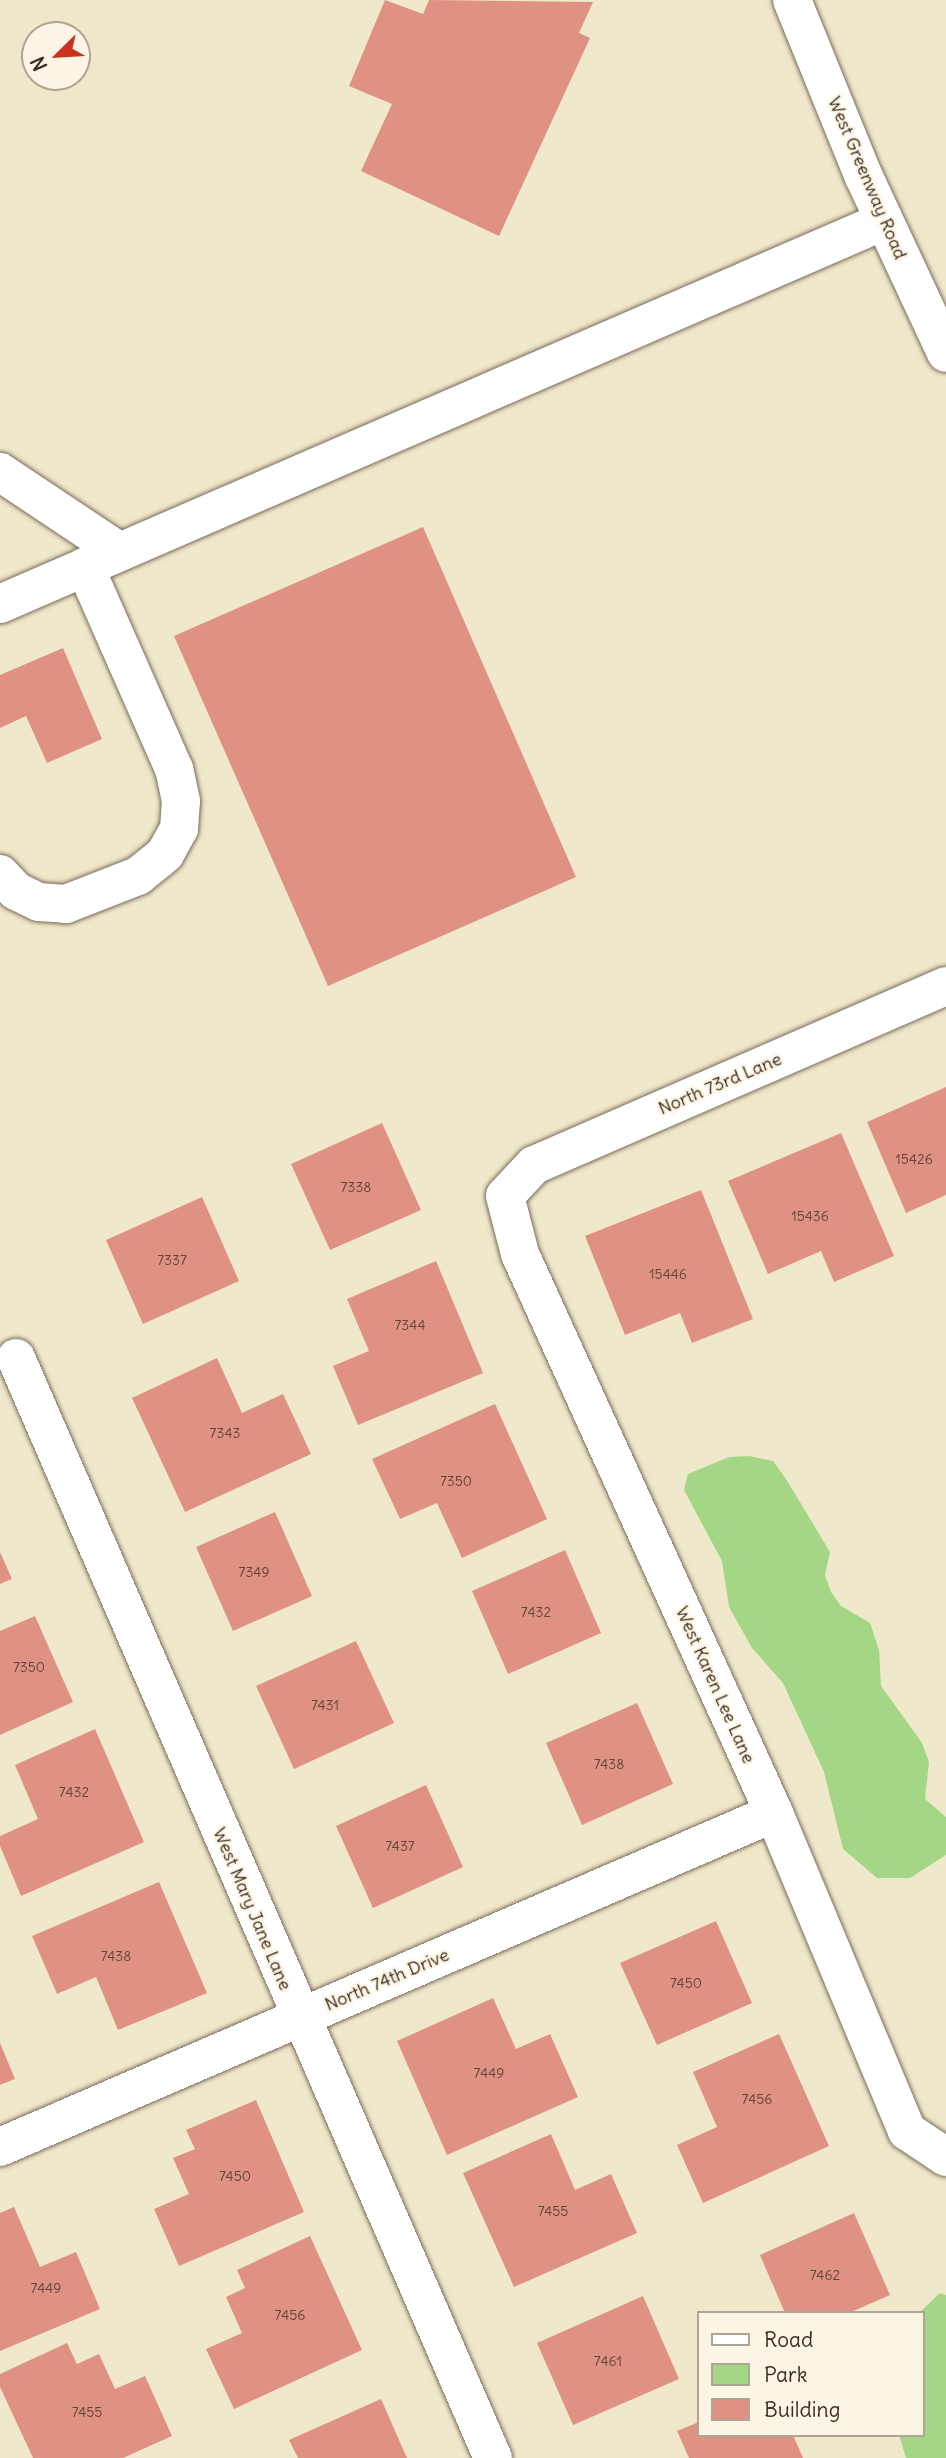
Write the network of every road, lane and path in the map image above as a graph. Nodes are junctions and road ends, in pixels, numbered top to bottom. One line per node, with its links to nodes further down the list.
1 (792, 0): 2 (street, West Greenway Road)
2 (884, 221): 3 (street, West Greenway Road); 5 (street)
3 (946, 354)
4 (0, 472): 5 (street)
5 (120, 552): 6 (street)
6 (85, 566): 7 (street); 8 (street)
7 (0, 604)
8 (0, 874)
9 (946, 986): 10 (street, North 73rd Lane)
10 (505, 1196): 12 (street, West Karen Lee Lane)
11 (16, 1358): 13 (street, West Mary Jane Lane)
12 (774, 1813): 13 (street, North 74th Drive); 15 (street, West Karen Lee Lane)
13 (299, 2018): 14 (street, North 74th Drive); 16 (street, West Mary Jane Lane)
14 (0, 2147)
15 (946, 2157)
16 (493, 2458)

